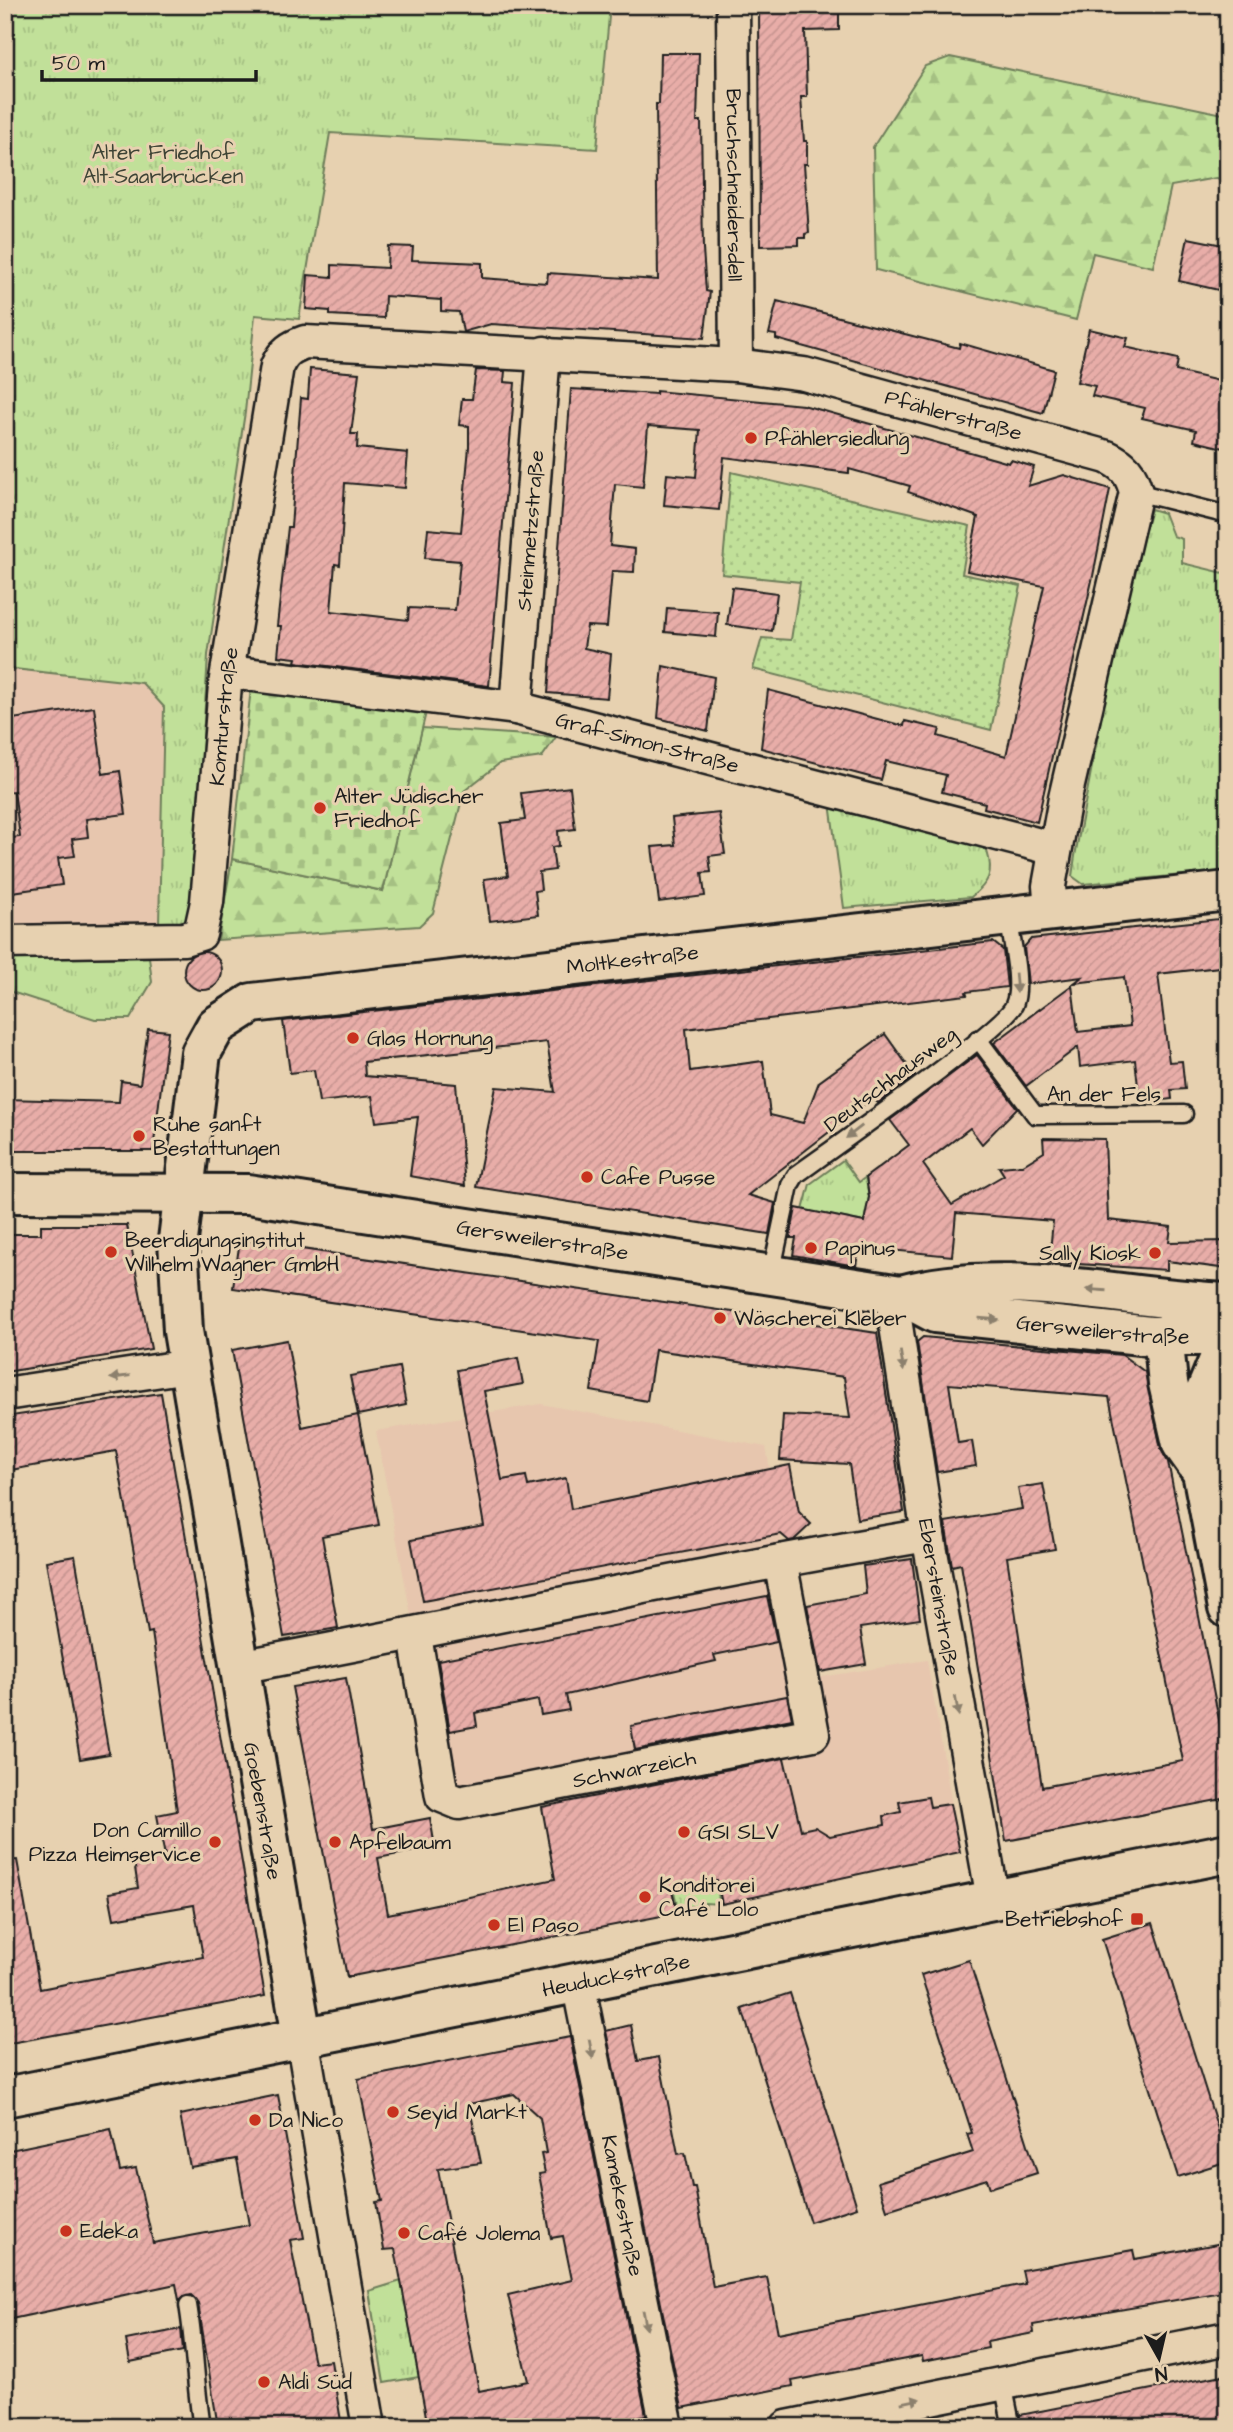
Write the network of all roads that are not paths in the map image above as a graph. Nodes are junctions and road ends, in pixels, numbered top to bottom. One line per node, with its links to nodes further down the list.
1 (733, 5): 4 (street, Bruchschneidersdell)
2 (325, 342): 3 (street, Pfählerstraße); 7 (street, Komturstraße)
3 (544, 353): 4 (street, Pfählerstraße); 8 (street, Steinmetzstraße)
4 (736, 365): 5 (street, Pfählerstraße)
5 (1136, 492): 6 (lane); 9 (street)
6 (1228, 514)
7 (230, 672): 8 (street, Graf-Simon-Straße); 13 (street, Komturstraße)
8 (516, 708): 9 (street, Graf-Simon-Straße)
9 (1055, 849): 11 (street)
10 (1228, 891): 11 (street, Moltkestraße)
11 (1051, 910): 12 (street, Moltkestraße)
12 (1008, 915): 14 (lane, Deutschhausweg, one-way to 14); 17 (street, Moltkestraße)
13 (5, 942)
14 (978, 1039): 15 (lane, An der Fels); 18 (lane, Deutschhausweg, one-way to 18)
15 (1184, 1114)
16 (5, 1193): 17 (street, Gersweilerstraße)
17 (183, 1193): 18 (street, Gersweilerstraße); 22 (street, Goebenstraße)
18 (771, 1274): 19 (street, Gersweilerstraße)
19 (896, 1294): 20 (street, Gersweilerstraße); 25 (street, Ebersteinstraße, one-way to 25)
20 (1195, 1318): 24 (street)
21 (1228, 1354): 24 (street)
22 (188, 1366): 23 (street, one-way to 23); 29 (street, Goebenstraße)
23 (5, 1394)
24 (1202, 1472): 27 (street)
25 (928, 1535): 26 (street); 31 (street, Ebersteinstraße, one-way to 31)
26 (780, 1561): 28 (street); 28 (street, Schwarzeich)
27 (1228, 1608)
28 (415, 1636): 29 (street)
29 (239, 1667): 33 (street, Goebenstraße)
30 (1228, 1853): 31 (street, Heuduckstraße)
31 (993, 1899): 32 (street, Heuduckstraße)
32 (578, 1982): 33 (street, Heuduckstraße); 42 (street, Kamekestraße, one-way to 42)
33 (302, 2037): 34 (street, Heuduckstraße); 41 (street, Goebenstraße)
34 (5, 2097)
35 (188, 2305): 40 (lane)
36 (1228, 2338): 37 (street)
37 (1003, 2383): 38 (lane); 39 (street, one-way to 37)
38 (1010, 2418)
39 (793, 2426)
40 (202, 2427)
41 (369, 2427)
42 (667, 2427)

